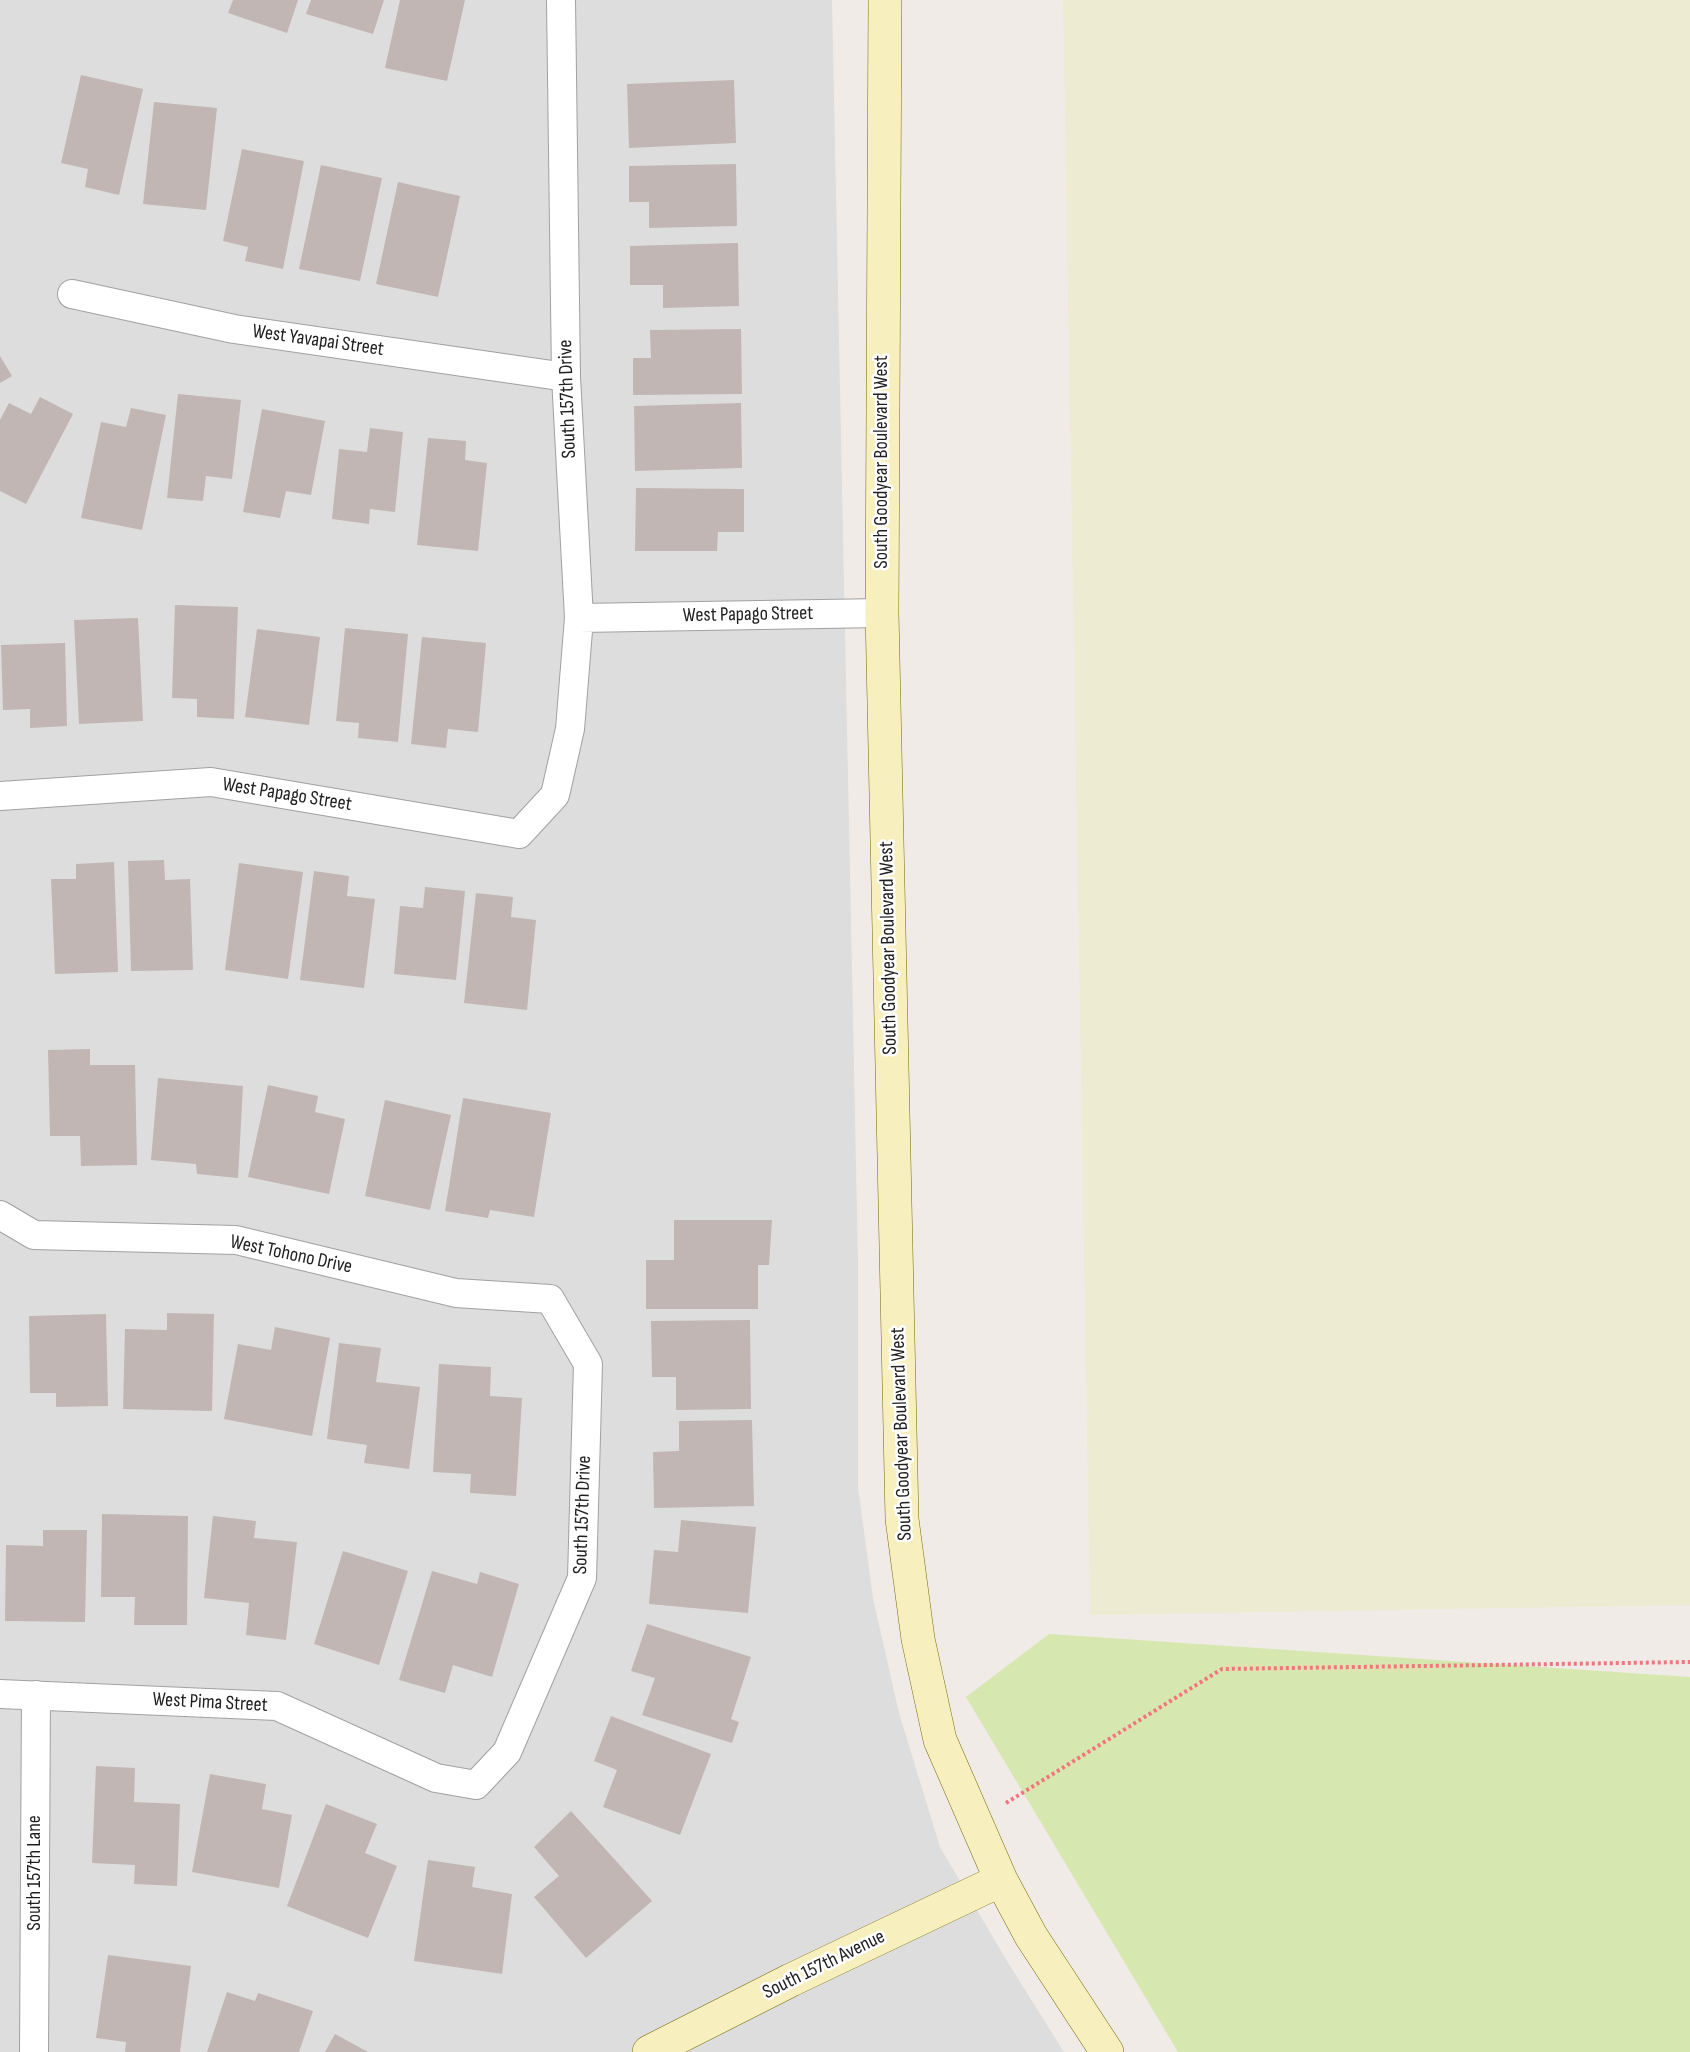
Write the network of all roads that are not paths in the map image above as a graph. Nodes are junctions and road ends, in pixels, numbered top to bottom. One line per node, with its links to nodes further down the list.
1 (561, 0): 4 (street, South 157th Drive)
2 (885, 0): 5 (street, South Goodyear Boulevard West)
3 (72, 294): 4 (street, West Yavapai Street)
4 (566, 377): 6 (street, South 157th Drive)
5 (882, 613): 6 (street, West Papago Street); 14 (street, South Goodyear Boulevard West)
6 (579, 618): 7 (street, South 157th Drive)
7 (555, 795): 8 (street, West Papago Street)
8 (0, 796)
9 (0, 1215): 10 (street, West Tohono Drive)
10 (550, 1299): 13 (street, South 157th Drive)
11 (0, 1694): 12 (street, West Pima Street)
12 (36, 1695): 13 (street, West Pima Street); 15 (street, South 157th Lane)
13 (476, 1785)
14 (1001, 1880): 16 (street, South 157th Avenue); 17 (street, South Goodyear Boulevard West)
15 (34, 2052)
16 (649, 2052)
17 (1107, 2052)

